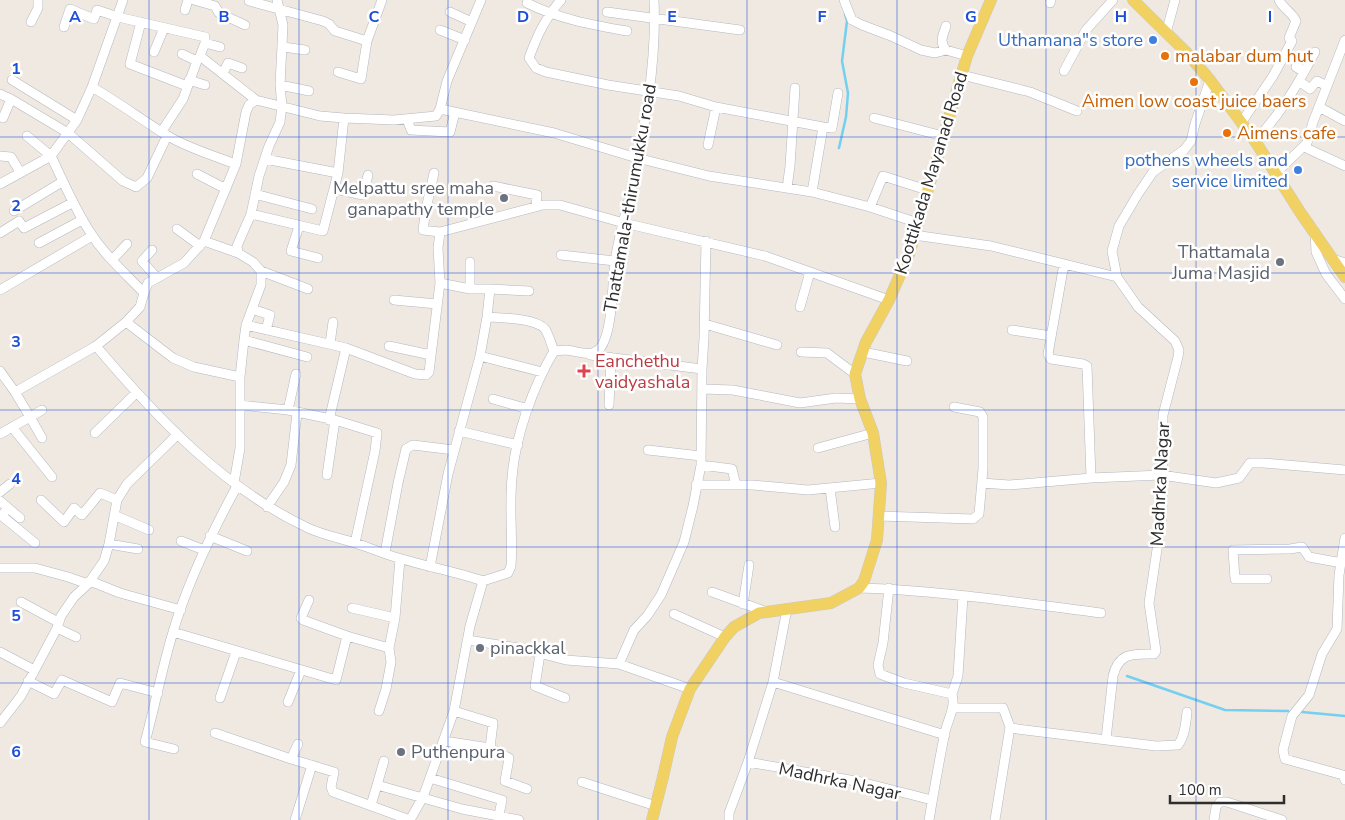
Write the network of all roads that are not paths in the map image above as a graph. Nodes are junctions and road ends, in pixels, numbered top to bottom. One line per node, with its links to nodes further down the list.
1 (38, 0): 24 (street)
2 (123, 0): 22 (street)
3 (188, 0): 18 (street)
4 (194, 0): 27 (street)
5 (382, 0): 37 (street)
6 (481, 0): 26 (street)
7 (561, 0): 21 (street)
8 (654, 0): 23 (street, Thattamala-thirumukku road)
9 (844, 0): 42 (street)
10 (991, 0): 47 (main road, Koottikada Mayanad Road)
11 (1113, 0): 50 (street)
12 (1134, 0): 34 (main road)
13 (1175, 0): 34 (street)
14 (1279, 0): 46 (street)
15 (249, 1): 17 (street)
16 (527, 3): 21 (street)
17 (277, 5): 37 (street); 40 (street)
18 (185, 10)
19 (450, 12): 26 (street)
20 (607, 12): 23 (street)
21 (549, 14): 33 (street); 65 (street)
22 (118, 17): 25 (street); 28 (street); 62 (street)
23 (655, 18): 32 (street); 65 (street, Thattamala-thirumukku road)
24 (31, 22)
25 (141, 22): 30 (street); 58 (street)
26 (472, 22): 35 (street)
27 (245, 25)
28 (64, 26)
29 (946, 26): 42 (street)
30 (164, 28): 38 (street); 43 (street)
31 (440, 30): 35 (street)
32 (740, 30)
33 (626, 31)
34 (1166, 33): 56 (main road)
35 (465, 40): 73 (street)
36 (1345, 40): 61 (street)
37 (367, 41): 51 (street)
38 (205, 42): 39 (street); 48 (street)
39 (220, 47)
40 (283, 47): 41 (street); 60 (street)
41 (305, 50)
42 (946, 50): 47 (street)
43 (154, 52)
44 (1315, 52): 52 (street)
45 (182, 54): 48 (street)
46 (1286, 54): 52 (street); 83 (street)
47 (967, 56): 54 (main road, Koottikada Mayanad Road)
48 (198, 58): 53 (street); 58 (street)
49 (242, 68): 53 (street)
50 (1064, 71)
51 (338, 72)
52 (1304, 72): 57 (street)
53 (223, 73): 69 (street)
54 (962, 75): 74 (street); 88 (main road, Koottikada Mayanad Road)
55 (12, 80): 80 (street)
56 (1210, 80): 83 (main road); 145 (street)
57 (1299, 81): 61 (street); 89 (street)
58 (188, 83): 59 (street); 86 (street)
59 (205, 85)
60 (280, 85): 64 (street); 70 (street)
61 (1327, 86): 72 (street)
62 (92, 87): 80 (street); 86 (street)
63 (795, 88): 82 (street)
64 (309, 91)
65 (650, 92): 71 (street); 94 (street, Thattamala-thirumukku road)
66 (838, 93): 84 (street)
67 (0, 94): 68 (street)
68 (11, 99): 76 (street); 85 (street)
69 (256, 100): 70 (street); 96 (street)
70 (282, 106): 77 (street); 95 (street)
71 (716, 107): 82 (street); 90 (street)
72 (1319, 107): 81 (street); 91 (street)
73 (440, 109): 75 (street); 79 (street)
74 (1076, 110)
75 (455, 112): 79 (street); 94 (street)
76 (3, 118)
77 (344, 118): 79 (street); 99 (street)
78 (874, 118): 88 (street)
79 (407, 119)
80 (77, 120): 85 (street)
81 (1345, 121)
82 (794, 122): 84 (street); 107 (street)
83 (1241, 122): 89 (main road)
84 (823, 127): 111 (street)
85 (68, 133): 86 (street); 93 (street)
86 (164, 133): 96 (street)
87 (27, 136): 93 (street)
88 (943, 136): 110 (main road, Koottikada Mayanad Road)
89 (1256, 141): 101 (main road)
90 (708, 145)
91 (1304, 147): 97 (street); 101 (street)
92 (0, 156): 98 (street)
93 (51, 156): 98 (street); 104 (street)
94 (637, 158): 107 (street); 120 (street, Thattamala-thirumukku road)
95 (265, 159): 99 (street); 112 (street)
96 (236, 164): 108 (street)
97 (1345, 166)
98 (20, 172): 105 (street)
99 (338, 173): 109 (street)
100 (434, 173): 125 (street)
101 (1276, 173): 126 (main road)
102 (197, 174): 108 (street)
103 (368, 175): 109 (street)
104 (62, 182): 113 (street); 117 (street)
105 (0, 184)
106 (493, 186): 114 (street)
107 (787, 188): 111 (street)
108 (226, 189): 132 (street)
109 (335, 189): 122 (street)
110 (928, 190): 115 (street); 121 (main road, Koottikada Mayanad Road)
111 (812, 192): 115 (street)
112 (255, 194): 116 (street); 118 (street)
113 (72, 202): 119 (street); 124 (street)
114 (536, 207): 120 (street); 125 (street)
115 (870, 207): 121 (street)
116 (312, 209)
117 (14, 211)
118 (251, 214): 122 (street); 134 (street)
119 (82, 220): 128 (street); 130 (street)
120 (624, 223): 129 (street); 139 (street, Thattamala-thirumukku road)
121 (918, 224): 127 (main road, Koottikada Mayanad Road)
122 (299, 226): 136 (street)
123 (177, 229): 132 (street)
124 (0, 232)
125 (440, 232): 148 (street)
126 (1314, 232): 137 (main road); 155 (street)
127 (914, 235): 142 (street); 157 (main road, Koottikada Mayanad Road)
128 (92, 236): 138 (street); 152 (street)
129 (706, 241): 144 (street); 164 (street)
130 (39, 242)
131 (127, 244): 138 (street)
132 (202, 244): 134 (street); 147 (street)
133 (152, 250): 147 (street)
134 (238, 253): 143 (street)
135 (562, 255): 139 (street)
136 (318, 258)
137 (1333, 259): 141 (street); 146 (main road)
138 (112, 260): 154 (street)
139 (615, 261): 178 (street, Thattamala-thirumukku road)
140 (470, 262): 151 (street)
141 (1345, 263)
142 (1064, 264): 145 (street); 168 (street)
143 (261, 270): 150 (street); 160 (street)
144 (810, 272): 157 (street); 159 (street)
145 (1117, 277): 218 (street, Madhrka Nagar)
146 (1345, 277)
147 (157, 278): 154 (street)
148 (440, 283): 151 (street); 158 (street)
149 (490, 288): 151 (street); 153 (street); 161 (street)
150 (308, 289)
151 (470, 289)
152 (0, 290)
153 (529, 291)
154 (144, 292): 162 (street)
155 (1345, 299)
156 (394, 300): 158 (street)
157 (889, 300): 177 (main road, Koottikada Mayanad Road)
158 (436, 304): 179 (street)
159 (800, 307)
160 (252, 309): 165 (street); 166 (street)
161 (487, 317): 175 (street); 181 (street)
162 (126, 322): 172 (street); 189 (street)
163 (333, 322): 170 (street)
164 (705, 324): 171 (street); 184 (street)
165 (246, 325): 166 (street); 169 (street)
166 (266, 330): 170 (street)
167 (1012, 330): 168 (street)
168 (1051, 336): 220 (street)
169 (244, 340): 180 (street); 189 (street)
170 (330, 344): 174 (street)
171 (777, 345)
172 (96, 346): 192 (street); 193 (street)
173 (389, 346): 179 (street)
174 (346, 348): 179 (street); 203 (street)
175 (554, 351): 178 (street); 186 (street)
176 (801, 352): 188 (street)
177 (863, 352): 183 (street); 188 (main road, Koottikada Mayanad Road)
178 (587, 354): 182 (street)
179 (431, 355)
180 (307, 356)
181 (480, 356): 186 (street); 205 (street)
182 (611, 358): 184 (street); 197 (street)
183 (907, 361)
184 (702, 369): 191 (street)
185 (0, 371): 190 (street)
186 (542, 372): 199 (street)
187 (296, 374): 201 (street)
188 (855, 374): 194 (main road)
189 (240, 378): 196 (street)
190 (4, 385): 192 (street)
191 (702, 389): 194 (street); 215 (street)
192 (16, 392): 202 (street)
193 (136, 392): 206 (street); 209 (street)
194 (860, 398): 207 (main road)
195 (493, 399): 199 (street)
196 (240, 405): 201 (street); 224 (street)
197 (609, 405)
198 (954, 407): 222 (street)
199 (528, 409): 211 (street)
200 (42, 410): 202 (street)
201 (292, 411): 203 (street); 232 (street)
202 (30, 417): 204 (street); 210 (street)
203 (332, 420): 217 (street); 243 (street)
204 (12, 427): 208 (street); 219 (street)
205 (459, 431): 211 (street); 213 (street)
206 (95, 433)
207 (873, 433): 212 (street); 221 (main road)
208 (0, 434)
209 (177, 435): 224 (street); 230 (street)
210 (42, 438)
211 (518, 445): 255 (street)
212 (818, 448)
213 (454, 450): 248 (street); 252 (street)
214 (648, 450): 215 (street)
215 (701, 460): 225 (street); 226 (street)
216 (1345, 470): 218 (street)
217 (327, 475)
218 (1161, 476): 220 (street); 300 (street, Madhrka Nagar)
219 (52, 478)
220 (1091, 478): 222 (street)
221 (881, 483): 227 (street); 235 (main road)
222 (982, 483): 235 (street)
223 (10, 484): 228 (street)
224 (236, 484): 232 (street); 239 (street)
225 (696, 485): 226 (street); 281 (street)
226 (736, 485): 227 (street)
227 (830, 488): 237 (street)
228 (0, 492)
229 (41, 500): 230 (street)
230 (117, 500): 234 (street)
231 (0, 501): 233 (street)
232 (267, 507): 243 (street)
233 (7, 508): 236 (street); 242 (street)
234 (114, 515): 238 (street); 244 (street)
235 (878, 516): 257 (main road)
236 (20, 518)
237 (835, 527)
238 (149, 530)
239 (210, 536): 246 (street); 247 (street)
240 (1345, 538): 250 (street)
241 (181, 541): 246 (street)
242 (35, 543)
243 (355, 543): 248 (street)
244 (109, 544): 245 (street); 256 (street)
245 (138, 549)
246 (204, 550): 266 (street)
247 (248, 550)
248 (385, 554): 249 (street)
249 (400, 559): 252 (street); 270 (street)
250 (1342, 563): 254 (street); 310 (street)
251 (750, 566): 263 (street)
252 (430, 567): 255 (street)
253 (0, 568): 256 (street)
254 (1267, 579)
255 (483, 581): 276 (street)
256 (89, 583): 266 (street); 271 (street)
257 (859, 588): 258 (street); 265 (main road)
258 (889, 588): 260 (street); 288 (street)
259 (712, 592): 263 (street)
260 (963, 596): 268 (street); 288 (street)
261 (309, 600): 273 (street)
262 (21, 602): 271 (street)
263 (743, 604): 267 (street)
264 (352, 608): 270 (street)
265 (787, 609): 267 (main road); 285 (street)
266 (181, 610): 272 (street)
267 (768, 612): 275 (main road)
268 (1101, 612)
269 (674, 614): 275 (street)
270 (395, 618): 277 (street)
271 (57, 625): 274 (street); 282 (street)
272 (173, 632): 279 (street); 287 (street)
273 (347, 636): 277 (street); 283 (street)
274 (76, 637)
275 (725, 637): 286 (main road)
276 (468, 640): 280 (street); 294 (street)
277 (389, 648): 293 (street)
278 (0, 652): 282 (street)
279 (236, 652): 283 (street); 289 (street)
280 (540, 654): 281 (street); 290 (street)
281 (619, 664): 286 (street)
282 (34, 670): 284 (street)
283 (302, 670): 291 (street)
284 (28, 681): 287 (street); 296 (street)
285 (773, 682): 299 (street); 307 (street)
286 (690, 689): 317 (main road)
287 (158, 693): 304 (street)
288 (952, 694): 292 (street)
289 (220, 698)
290 (565, 698)
291 (288, 702)
292 (953, 708): 297 (street); 299 (street)
293 (379, 711)
294 (454, 711): 301 (street); 303 (street)
295 (1187, 712): 300 (street)
296 (0, 723)
297 (1010, 727): 300 (street); 325 (street)
298 (215, 733): 305 (street)
299 (945, 735): 315 (street)
300 (1106, 739)
301 (444, 741): 303 (street); 309 (street)
302 (298, 744): 305 (street)
303 (490, 748): 313 (street)
304 (174, 749)
305 (291, 759): 308 (street)
306 (384, 761): 312 (street)
307 (748, 762): 315 (street, Madhrka Nagar); 323 (street)
308 (312, 765): 316 (street); 319 (street)
309 (430, 778): 314 (street); 318 (street)
310 (1345, 780)
311 (582, 782): 317 (street)
312 (377, 785): 314 (street); 316 (street)
313 (527, 790)
314 (423, 798): 318 (street); 320 (street)
315 (932, 800): 324 (street)
316 (371, 805): 320 (street)
317 (656, 806): 322 (main road)
318 (499, 815): 321 (street)
319 (295, 820)
320 (410, 820)
321 (519, 820)
322 (652, 820)
323 (729, 820)
324 (929, 820)
325 (996, 820)
326 (1214, 820): 327 (street)
327 (1282, 820)

